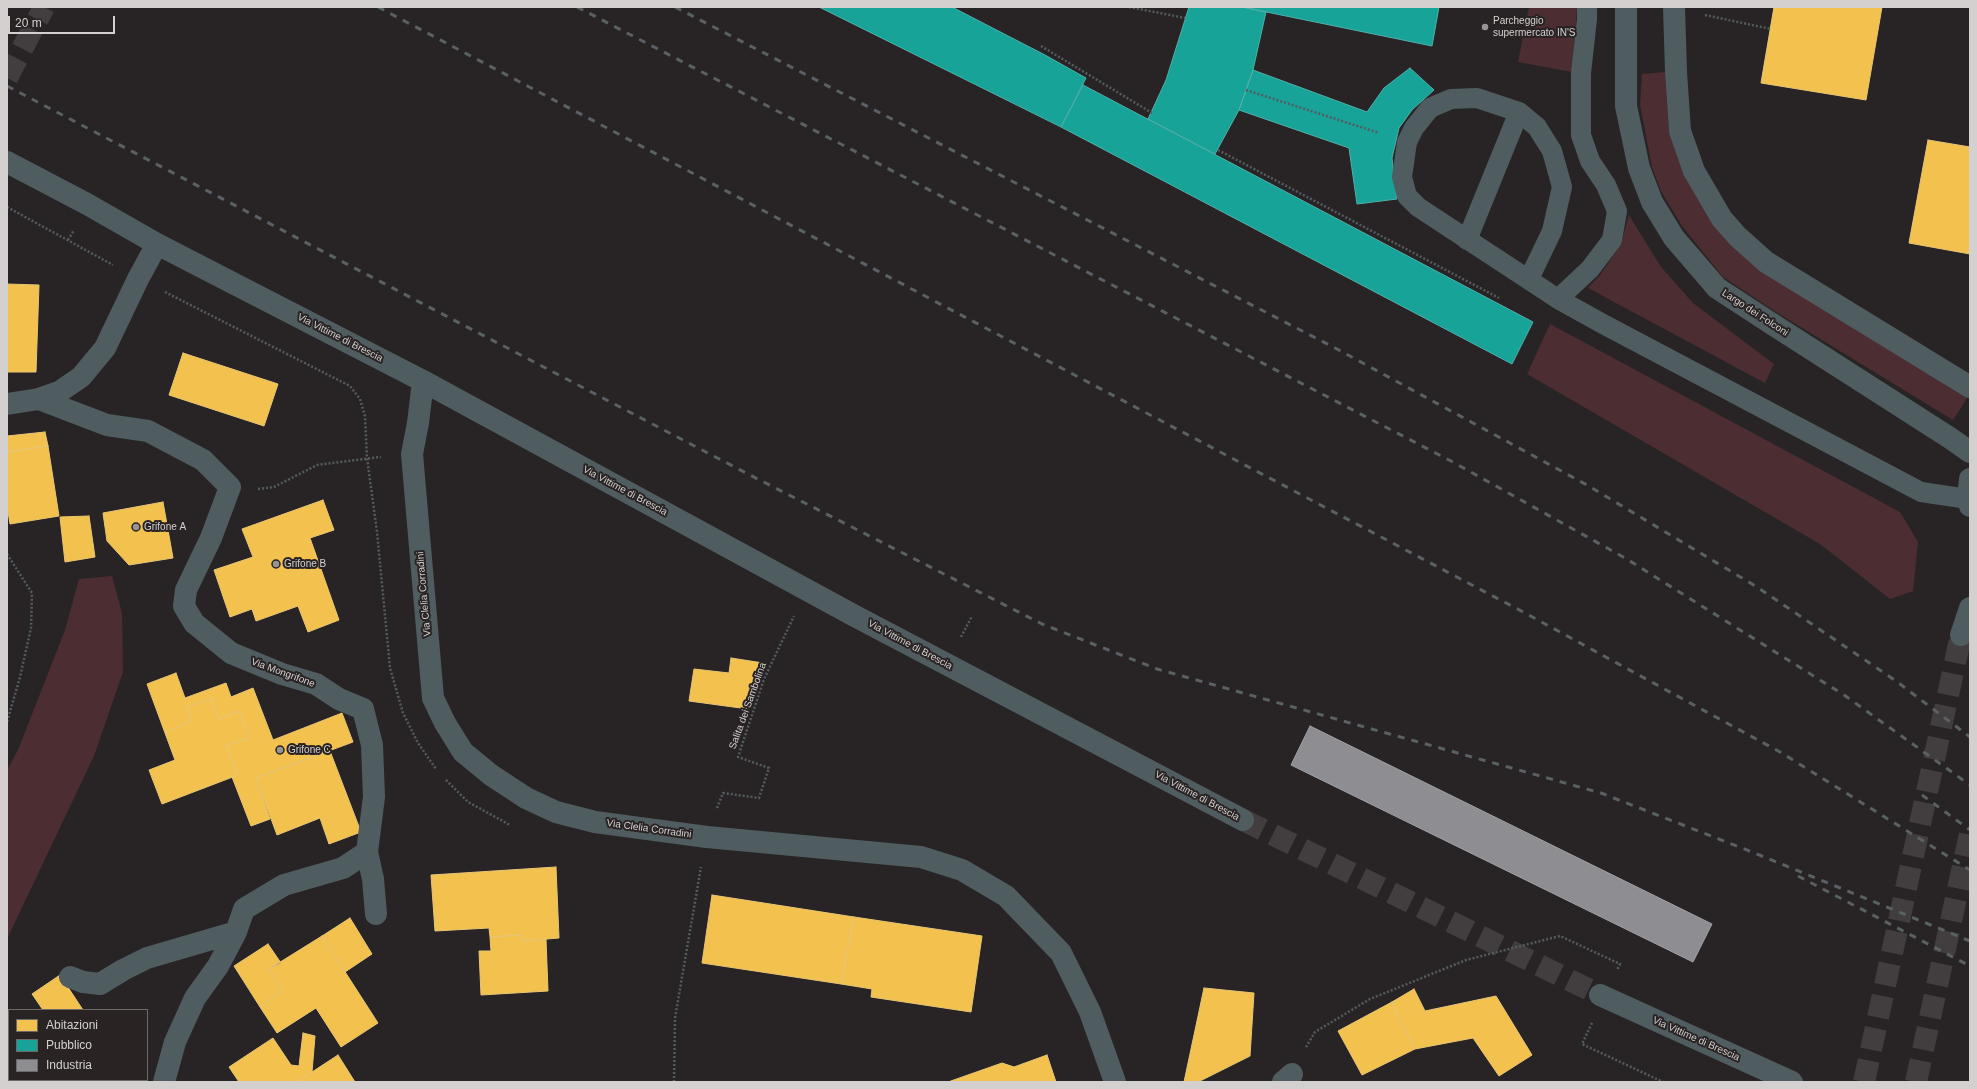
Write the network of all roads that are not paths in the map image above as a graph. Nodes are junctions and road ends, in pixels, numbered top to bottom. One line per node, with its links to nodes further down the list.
1 (1587, 7): 9 (lane)
2 (1626, 7): 14 (street, Largo dei Folconi)
3 (1674, 8): 11 (street)
4 (1519, 112): 6 (lane); 6 (lane); 8 (lane)
5 (7, 162): 7 (street, Via Vittime di Brescia)
6 (1467, 240): 8 (lane)
7 (157, 244): 10 (street, Via Vittime di Brescia); 12 (street)
8 (1529, 279): 9 (lane)
9 (1558, 299): 15 (lane)
10 (423, 381): 18 (street, Via Vittime di Brescia); 25 (street, Via Clelia Corradini)
11 (1970, 387)
12 (39, 399): 13 (street); 19 (street, Via Mongrifone)
13 (7, 404)
14 (1970, 452)
15 (1969, 495)
16 (1970, 608): 17 (street)
17 (1961, 635)
18 (1243, 820)
19 (367, 852): 20 (street, Via Mongrifone); 21 (street)
20 (376, 914)
21 (236, 932): 22 (street); 24 (street)
22 (70, 977)
23 (1602, 996): 26 (street, Via Vittime di Brescia)
24 (164, 1082)
25 (1115, 1082)
26 (1792, 1082)

